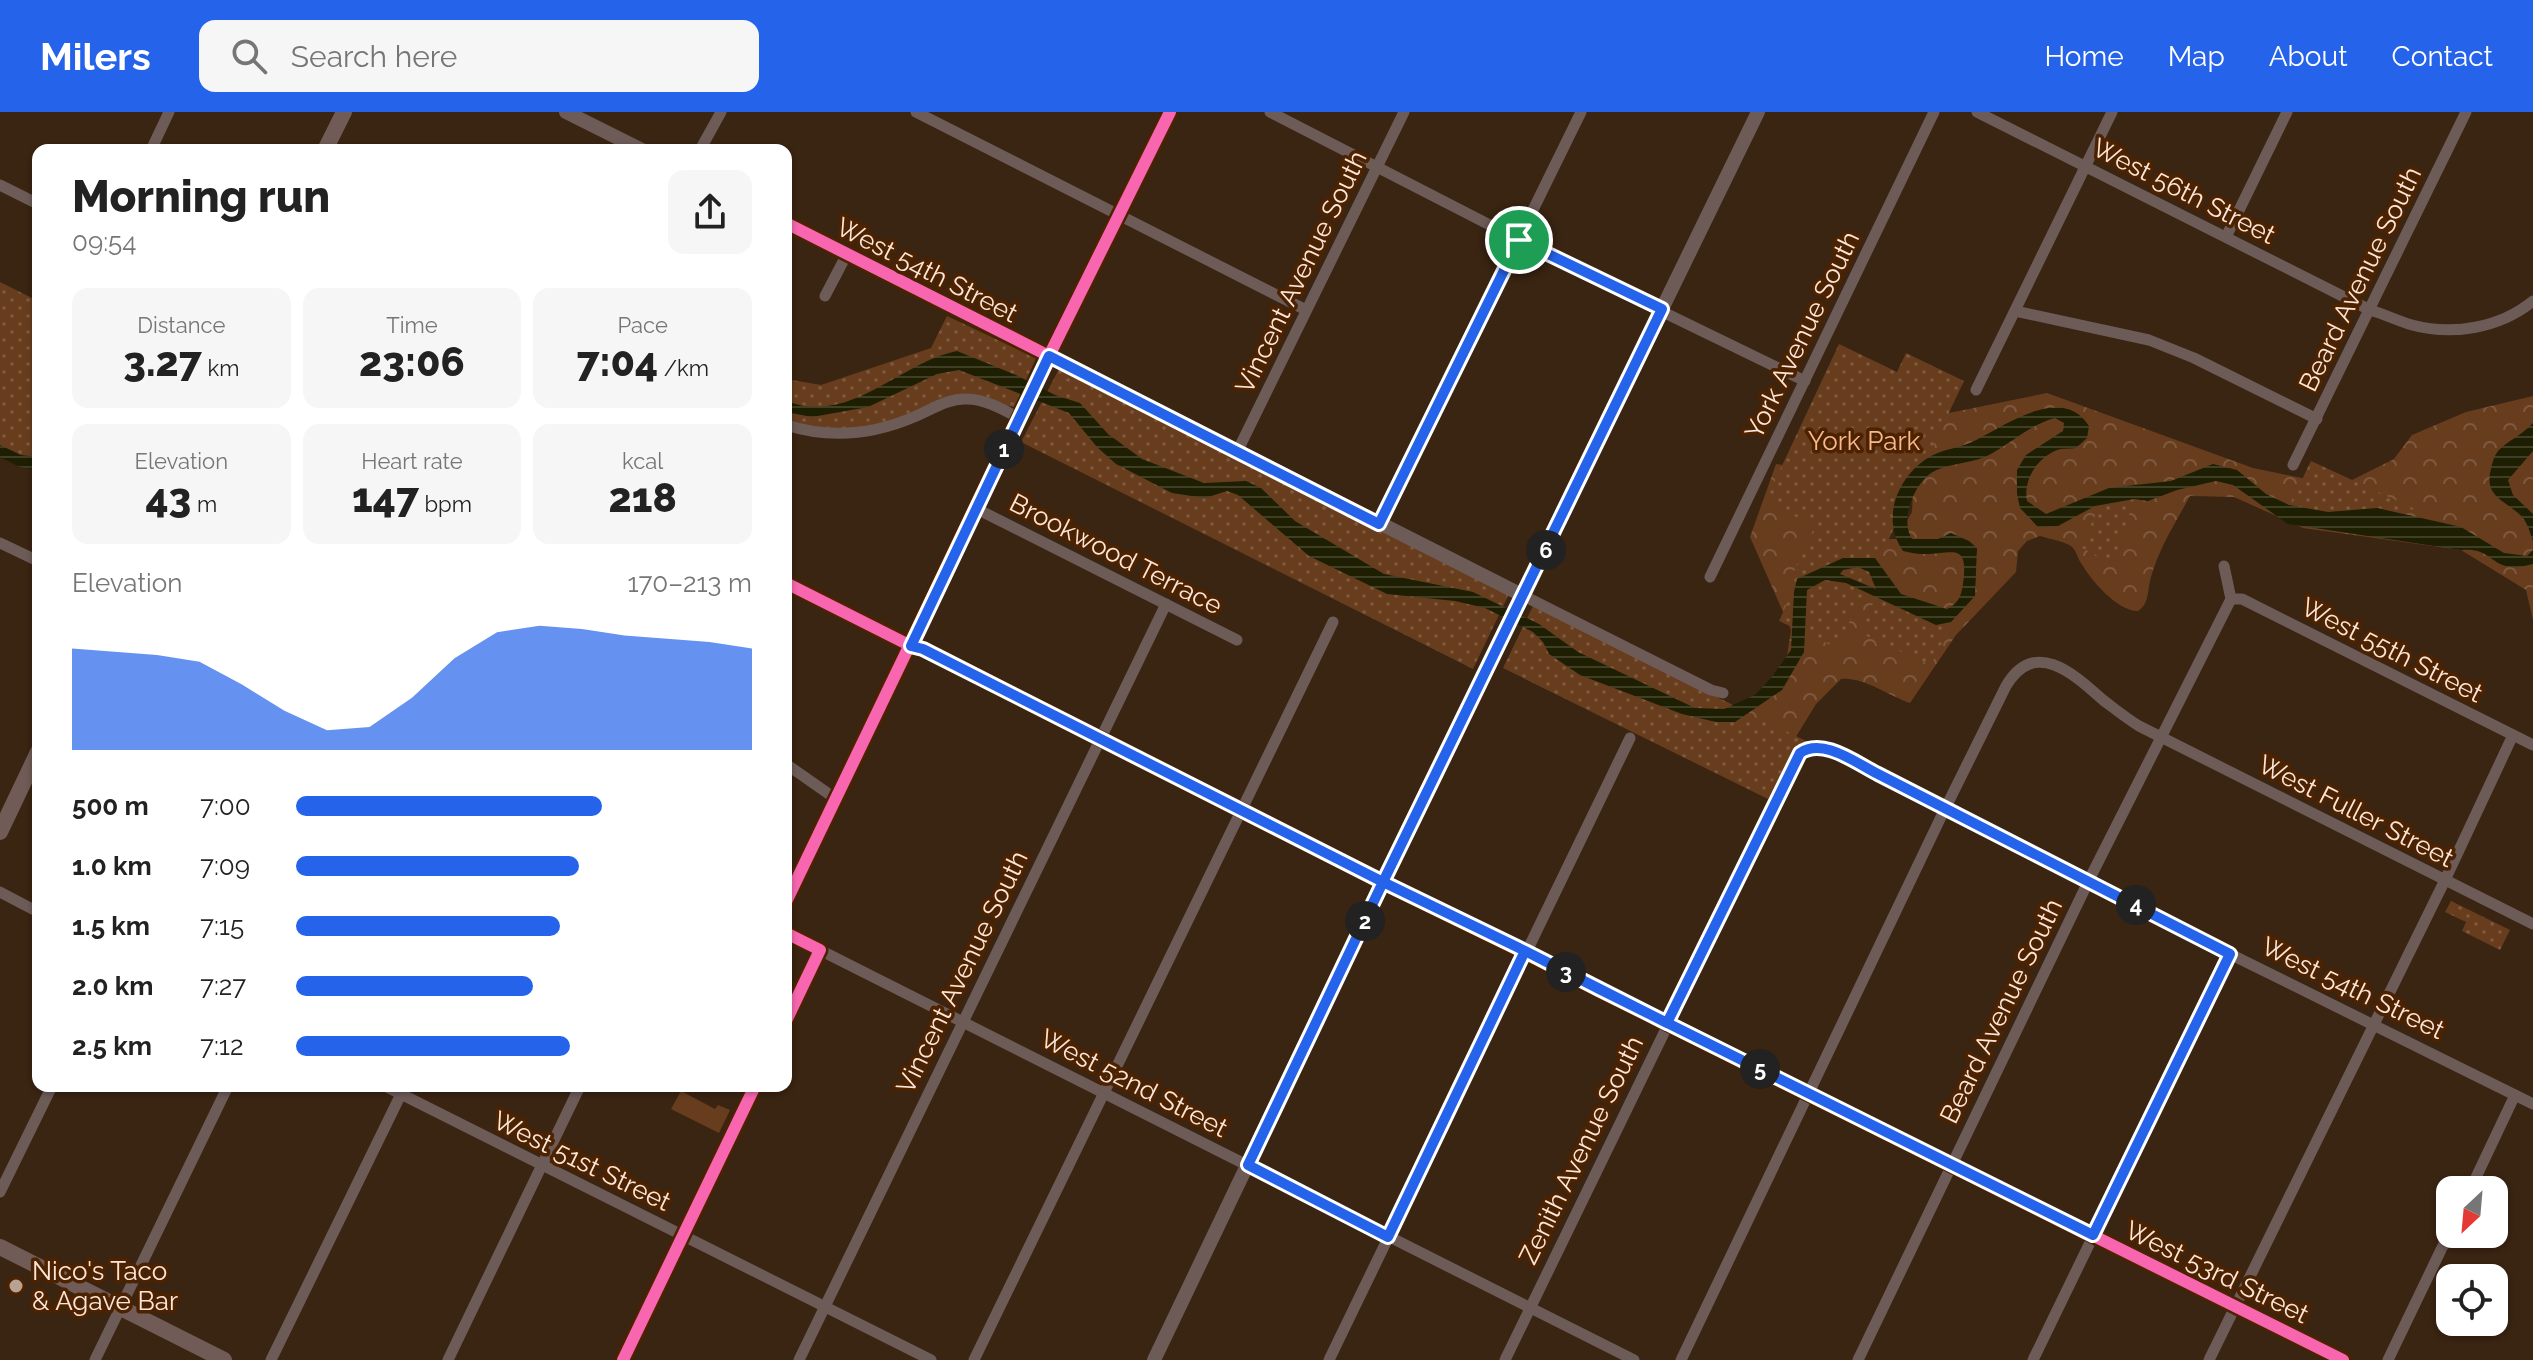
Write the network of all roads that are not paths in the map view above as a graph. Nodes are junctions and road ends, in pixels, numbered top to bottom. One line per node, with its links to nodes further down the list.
1 (169, 112): 16 (street)
2 (344, 112): 17 (main road)
3 (566, 112): 18 (street)
4 (721, 112): 19 (street)
5 (916, 112): 24 (street)
6 (1170, 112): 24 (street)
7 (1270, 112): 21 (street)
8 (1404, 112): 21 (street, Vincent Avenue South)
9 (1581, 112): 27 (street)
10 (1758, 112): 31 (street)
11 (1934, 112): 36 (street, York Avenue South)
12 (1977, 112): 20 (street, West 56th Street)
13 (2112, 112): 20 (street)
14 (2287, 112): 26 (street)
15 (2466, 112): 33 (street, Beard Avenue South)
16 (154, 144)
17 (328, 144)
18 (630, 144)
19 (703, 144)
20 (2085, 166): 26 (street, West 56th Street); 34 (street)
21 (1378, 167): 27 (street); 32 (street, Vincent Avenue South)
22 (0, 185): 23 (street)
23 (32, 201)
24 (1119, 215): 32 (street); 35 (street)
25 (792, 226): 28 (street, West 54th Street)
26 (2226, 237): 33 (street, West 56th Street)
27 (1519, 240): 31 (street); 44 (street)
28 (847, 254): 29 (street); 35 (street, West 54th Street)
29 (825, 296)
30 (2533, 301): 33 (street, West 56th Street)
31 (1662, 309): 36 (street); 51 (street)
32 (1306, 310): 41 (street, Vincent Avenue South)
33 (2370, 310): 39 (street, Beard Avenue South)
34 (2015, 311): 37 (street); 39 (street)
35 (1049, 356): 38 (street); 41 (street, West 54th Street)
36 (1805, 381): 48 (street, York Avenue South)
37 (1976, 390)
38 (1019, 418): 40 (street); 43 (street)
39 (2317, 419): 42 (street, Beard Avenue South)
40 (792, 426)
41 (1237, 452): 44 (street, West 54th Street)
42 (2293, 465)
43 (975, 508): 52 (street, Brookwood Terrace); 55 (street)
44 (1379, 524): 51 (street, West 54th Street)
45 (0, 543): 46 (street)
46 (32, 558)
47 (2224, 566): 50 (street)
48 (1710, 577)
49 (792, 586): 55 (street, West 53rd Street)
50 (2231, 599): 57 (street, West 55th Street); 58 (street, Beard Avenue South)
51 (1520, 603): 56 (street, West 54th Street); 71 (street)
52 (1166, 604): 54 (street, Brookwood Terrace); 59 (street, Vincent Avenue South)
53 (1333, 622): 67 (street)
54 (1237, 640)
55 (911, 646): 59 (street, West 53rd Street); 65 (street)
56 (1723, 693)
57 (2513, 735): 61 (street, West 55th Street); 70 (street)
58 (2160, 737): 66 (street, West Fuller Street); 69 (street, Beard Avenue South); 70 (street, West Fuller Street)
59 (1101, 738): 67 (street, West 53rd Street); 81 (street, Vincent Avenue South)
60 (1630, 738): 78 (street)
61 (2533, 745)
62 (1808, 747): 66 (street, West 54th Street); 82 (street, Zenith Avenue South)
63 (32, 765): 68 (main road)
64 (792, 768): 65 (street)
65 (836, 799): 72 (street)
66 (1946, 808): 69 (street, West 54th Street); 91 (street)
67 (1241, 809): 71 (street, West 53rd Street); 90 (street)
68 (0, 832)
69 (2089, 880): 79 (street, West 54th Street); 94 (street, Beard Avenue South)
70 (2445, 880): 75 (street, West Fuller Street); 83 (street)
71 (1383, 882): 78 (street, West 53rd Street); 95 (street)
72 (792, 890)
73 (0, 892): 74 (street)
74 (32, 909)
75 (2533, 924)
76 (792, 936): 77 (street, West 52nd Street)
77 (820, 950): 80 (street); 81 (street, West 52nd Street)
78 (1525, 951): 82 (street, West 53rd Street); 101 (street)
79 (2230, 954): 83 (street, West 54th Street); 99 (street)
80 (792, 1008)
81 (962, 1021): 90 (street, West 52nd Street); 105 (street, Vincent Avenue South)
82 (1667, 1023): 91 (street, West 53rd Street); 107 (street, Zenith Avenue South)
83 (2373, 1023): 92 (street, West 54th Street); 104 (street)
84 (49, 1092): 98 (street)
85 (225, 1092): 106 (street)
86 (402, 1092): 110 (street)
87 (407, 1092): 96 (street, West 51st Street)
88 (577, 1092): 96 (street)
89 (752, 1092): 100 (street)
90 (1103, 1093): 95 (street, West 52nd Street); 115 (street)
91 (1808, 1093): 94 (street, West 53rd Street); 120 (street)
92 (2515, 1095): 93 (street, West 54th Street); 97 (street)
93 (2533, 1104)
94 (1951, 1164): 99 (street, West 53rd Street); 121 (street, Beard Avenue South)
95 (1248, 1165): 101 (street, West 52nd Street); 116 (street)
96 (542, 1166): 100 (street, West 51st Street); 111 (street)
97 (2477, 1176)
98 (0, 1192)
99 (2093, 1235): 104 (street, West 53rd Street); 122 (street)
100 (683, 1236): 105 (street, West 51st Street); 112 (street)
101 (1388, 1237): 107 (street, West 52nd Street); 117 (street)
102 (0, 1247): 106 (main road)
103 (2442, 1248): 125 (street)
104 (2235, 1306): 123 (street); 124 (street, West 53rd Street)
105 (824, 1307): 113 (street, Vincent Avenue South); 114 (street, West 51st Street)
106 (120, 1308): 108 (street); 109 (main road)
107 (1530, 1308): 118 (street, Zenith Avenue South); 119 (street, West 52nd Street)
108 (95, 1360)
109 (224, 1360)
110 (271, 1360)
111 (448, 1360)
112 (623, 1360)
113 (799, 1360)
114 (931, 1360)
115 (974, 1360)
116 (1154, 1360)
117 (1329, 1360)
118 (1505, 1360)
119 (1634, 1360)
120 (1681, 1360)
121 (1858, 1360)
122 (2033, 1360)
123 (2209, 1360)
124 (2343, 1360)
125 (2388, 1360)

